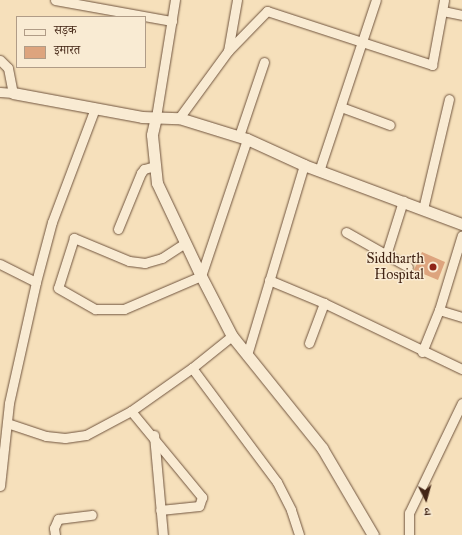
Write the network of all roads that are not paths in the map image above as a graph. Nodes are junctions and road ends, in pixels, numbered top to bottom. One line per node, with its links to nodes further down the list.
1 (55, 0): 7 (street)
2 (176, 0): 11 (street)
3 (237, 0): 13 (street)
4 (376, 0): 12 (street)
5 (444, 0): 6 (street)
6 (443, 11): 8 (street); 12 (street)
7 (110, 14): 9 (street)
8 (462, 15)
9 (128, 16)
10 (146, 18): 11 (street)
11 (172, 21): 21 (street)
12 (360, 43): 13 (street); 19 (street)
13 (228, 51): 22 (street)
14 (0, 60): 17 (street)
15 (264, 62): 24 (street)
16 (0, 92): 17 (street)
17 (13, 93): 20 (street)
18 (449, 99): 29 (street)
19 (341, 107): 23 (street); 27 (street)
20 (95, 108): 21 (street); 40 (street)
21 (156, 117): 22 (street); 26 (street)
22 (179, 118): 24 (street)
23 (390, 125)
24 (243, 137): 25 (street); 38 (street)
25 (304, 165): 27 (street); 39 (street)
26 (156, 166): 31 (street); 34 (street)
27 (319, 171): 28 (street)
28 (403, 202): 29 (street); 35 (street)
29 (423, 209): 30 (street)
30 (462, 224)
31 (118, 229)
32 (346, 232): 35 (street)
33 (462, 235): 42 (street)
34 (185, 243): 38 (street); 38 (street)
35 (386, 255): 37 (street)
36 (0, 264): 40 (street)
37 (408, 267)
38 (201, 276): 44 (street)
39 (269, 280): 41 (street); 47 (street)
40 (36, 282): 50 (street)
41 (324, 303): 45 (street); 46 (street)
42 (439, 310): 43 (street); 46 (street)
43 (462, 317)
44 (232, 336): 47 (street); 48 (street)
45 (309, 343)
46 (422, 352): 49 (street)
47 (247, 355): 62 (street)
48 (192, 368): 52 (street); 61 (street)
49 (462, 369)
50 (5, 402): 53 (street)
51 (462, 403): 63 (street)
52 (131, 411): 53 (street); 54 (street)
53 (7, 423): 55 (street)
54 (154, 435): 57 (street); 57 (street)
55 (2, 462): 56 (street)
56 (0, 486)
57 (160, 510): 60 (street)
58 (92, 516): 59 (street)
59 (55, 535)
60 (163, 535)
61 (299, 535)
62 (373, 535)
63 (409, 535)

